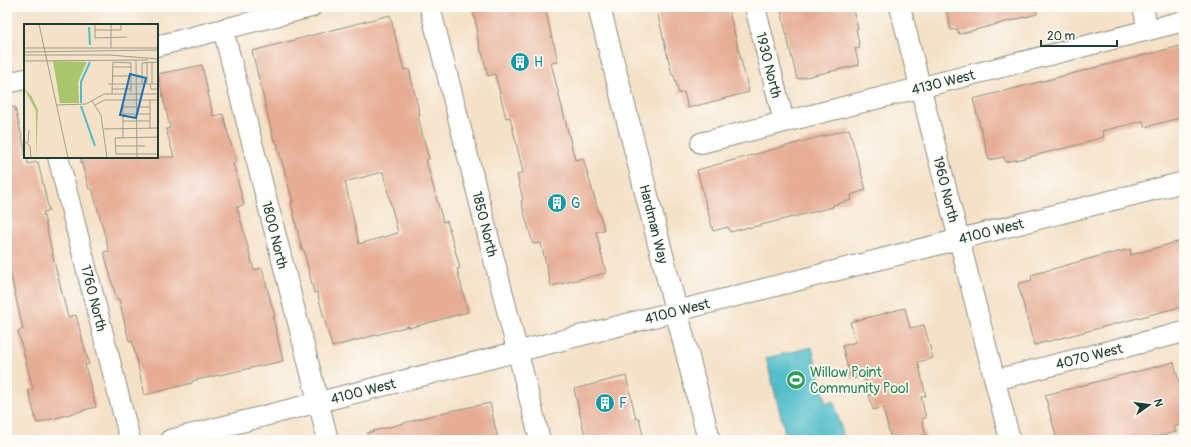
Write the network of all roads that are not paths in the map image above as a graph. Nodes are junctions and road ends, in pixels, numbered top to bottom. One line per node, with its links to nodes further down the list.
1 (311, 7): 8 (street)
2 (430, 7): 21 (street, 1850 North)
3 (599, 7): 19 (street, Hardman Way)
4 (755, 7): 14 (street, 1930 North)
5 (900, 7): 13 (street, 1960 North)
6 (1143, 7): 9 (street)
7 (1184, 21): 9 (street, 4130 West)
8 (222, 29): 10 (street); 23 (street, 1800 North)
9 (1148, 30): 13 (street, 4130 West)
10 (158, 46)
11 (24, 79): 12 (street)
12 (7, 83)
13 (920, 88): 14 (street, 4130 West); 18 (street, 1960 North)
14 (784, 122): 15 (street, 4130 West)
15 (701, 143)
16 (58, 158): 24 (street, 1760 North)
17 (1184, 182): 18 (street, 4100 West)
18 (959, 239): 19 (street, 4100 West); 22 (street, 1960 North)
19 (676, 311): 21 (street, 4100 West); 28 (street, Hardman Way)
20 (1184, 332): 22 (street, 4070 West)
21 (518, 352): 23 (street, 4100 West); 27 (street, 1850 North)
22 (995, 380): 29 (street, 1960 North)
23 (319, 402): 25 (street, 4100 West); 26 (street, 1800 North)
24 (130, 440)
25 (170, 440)
26 (328, 440)
27 (540, 440)
28 (709, 440)
29 (1010, 440)

